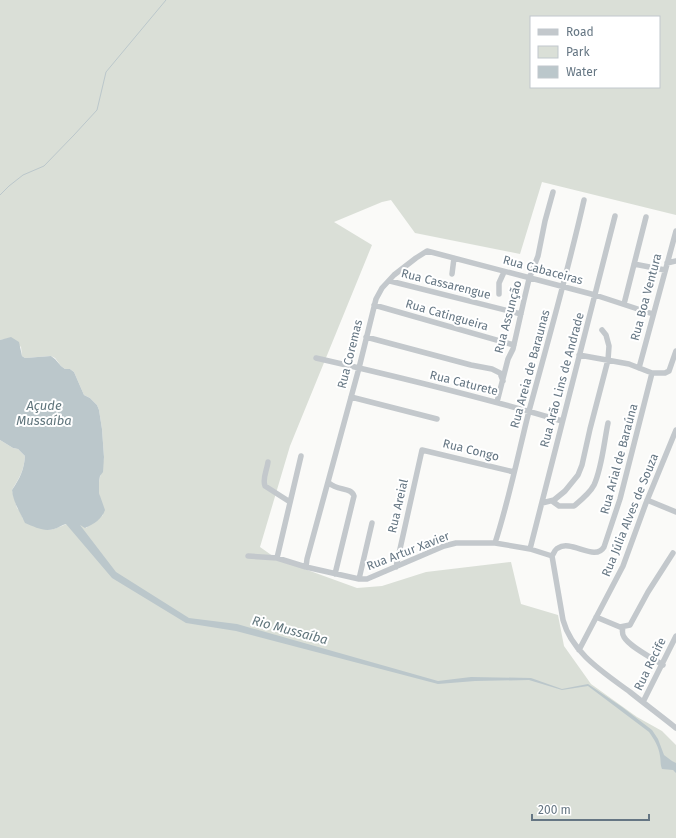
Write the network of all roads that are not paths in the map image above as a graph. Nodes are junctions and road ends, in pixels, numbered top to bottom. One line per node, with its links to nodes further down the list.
1 (553, 192): 14 (street, Rua Assunção)
2 (584, 200): 16 (street, Rua Areia de Baraunas)
3 (615, 216): 18 (street, Rua Arão Lins de Andrade)
4 (646, 218): 10 (street)
5 (676, 231): 9 (street, Rua Boa Ventura)
6 (427, 251): 7 (street, Rua Cabaceiras); 15 (street, Rua Coremas)
7 (454, 258): 12 (street, Rua Cabaceiras); 13 (street)
8 (676, 260): 9 (street)
9 (667, 263): 11 (street, Rua Boa Ventura)
10 (634, 264): 11 (street); 19 (street)
11 (665, 270): 22 (street, Rua Boa Ventura)
12 (504, 272): 14 (street, Rua Cabaceiras); 17 (street)
13 (452, 274)
14 (529, 279): 16 (street, Rua Cabaceiras); 21 (street, Rua Assunção)
15 (390, 281): 20 (street, Rua Coremas); 21 (street, Rua Cassarengue)
16 (563, 288): 18 (street, Rua Cabaceiras); 36 (street, Rua Areia de Baraunas)
17 (499, 294)
18 (595, 295): 19 (street, Rua Cabaceiras); 27 (street, Rua Arão Lins de Andrade)
19 (624, 304): 22 (street, Rua Cabaceiras)
20 (374, 305): 24 (street, Rua Coremas); 25 (street, Rua Catingueira)
21 (521, 314): 25 (street, Rua Assunção)
22 (653, 314): 31 (street, Rua Boa Ventura)
23 (602, 330): 29 (street)
24 (366, 337): 30 (street, Rua Coremas); 33 (street)
25 (514, 345): 33 (street, Rua Assunção)
26 (676, 351): 32 (street)
27 (580, 355): 29 (street); 38 (street, Rua Arão Lins de Andrade)
28 (316, 358): 30 (street, Rua Caturete)
29 (608, 360): 31 (street); 47 (street)
30 (359, 368): 34 (street, Rua Coremas); 35 (street, Rua Caturete)
31 (639, 368): 32 (street)
32 (652, 373): 56 (street, Rua Arial de Baraúna)
33 (503, 381): 35 (street, Rua Assunção)
34 (351, 397): 37 (street); 45 (street, Rua Coremas)
35 (497, 402): 36 (street, Rua Caturete)
36 (529, 412): 38 (street, Rua Caturete); 44 (street, Rua Areia de Baraunas)
37 (436, 419)
38 (562, 421): 49 (street, Rua Arão Lins de Andrade)
39 (608, 423): 47 (street)
40 (676, 430): 46 (street, Rua Júlia Alves de Souza)
41 (422, 450): 44 (street, Rua Congo); 59 (street, Rua Areial)
42 (301, 456): 48 (street)
43 (268, 462): 48 (street)
44 (514, 472): 52 (street, Rua Areia de Baraunas)
45 (328, 483): 58 (street, Rua Coremas); 60 (street)
46 (647, 500): 50 (street); 62 (street, Rua Júlia Alves de Souza)
47 (552, 501): 49 (street)
48 (290, 502): 57 (street)
49 (542, 503): 53 (street, Rua Arão Lins de Andrade)
50 (676, 512)
51 (372, 524): 61 (street)
52 (495, 543): 53 (street, Rua Artur Xavier); 59 (street, Rua Artur Xavier)
53 (530, 549): 56 (street, Rua Artur Xavier)
54 (673, 553): 63 (street)
55 (248, 556): 57 (street, Rua Artur Xavier)
56 (552, 556): 65 (street)
57 (277, 558): 58 (street, Rua Artur Xavier)
58 (306, 567): 60 (street, Rua Artur Xavier)
59 (396, 567): 61 (street, Rua Artur Xavier)
60 (335, 574): 61 (street, Rua Artur Xavier)
61 (359, 579)
62 (596, 618): 63 (street); 65 (street, Rua Júlia Alves de Souza)
63 (622, 627): 66 (street)
64 (676, 636): 66 (street, Rua Recife)
65 (579, 650): 67 (street)
66 (663, 665): 67 (street, Rua Recife)
67 (643, 702): 68 (street)
68 (676, 727)

